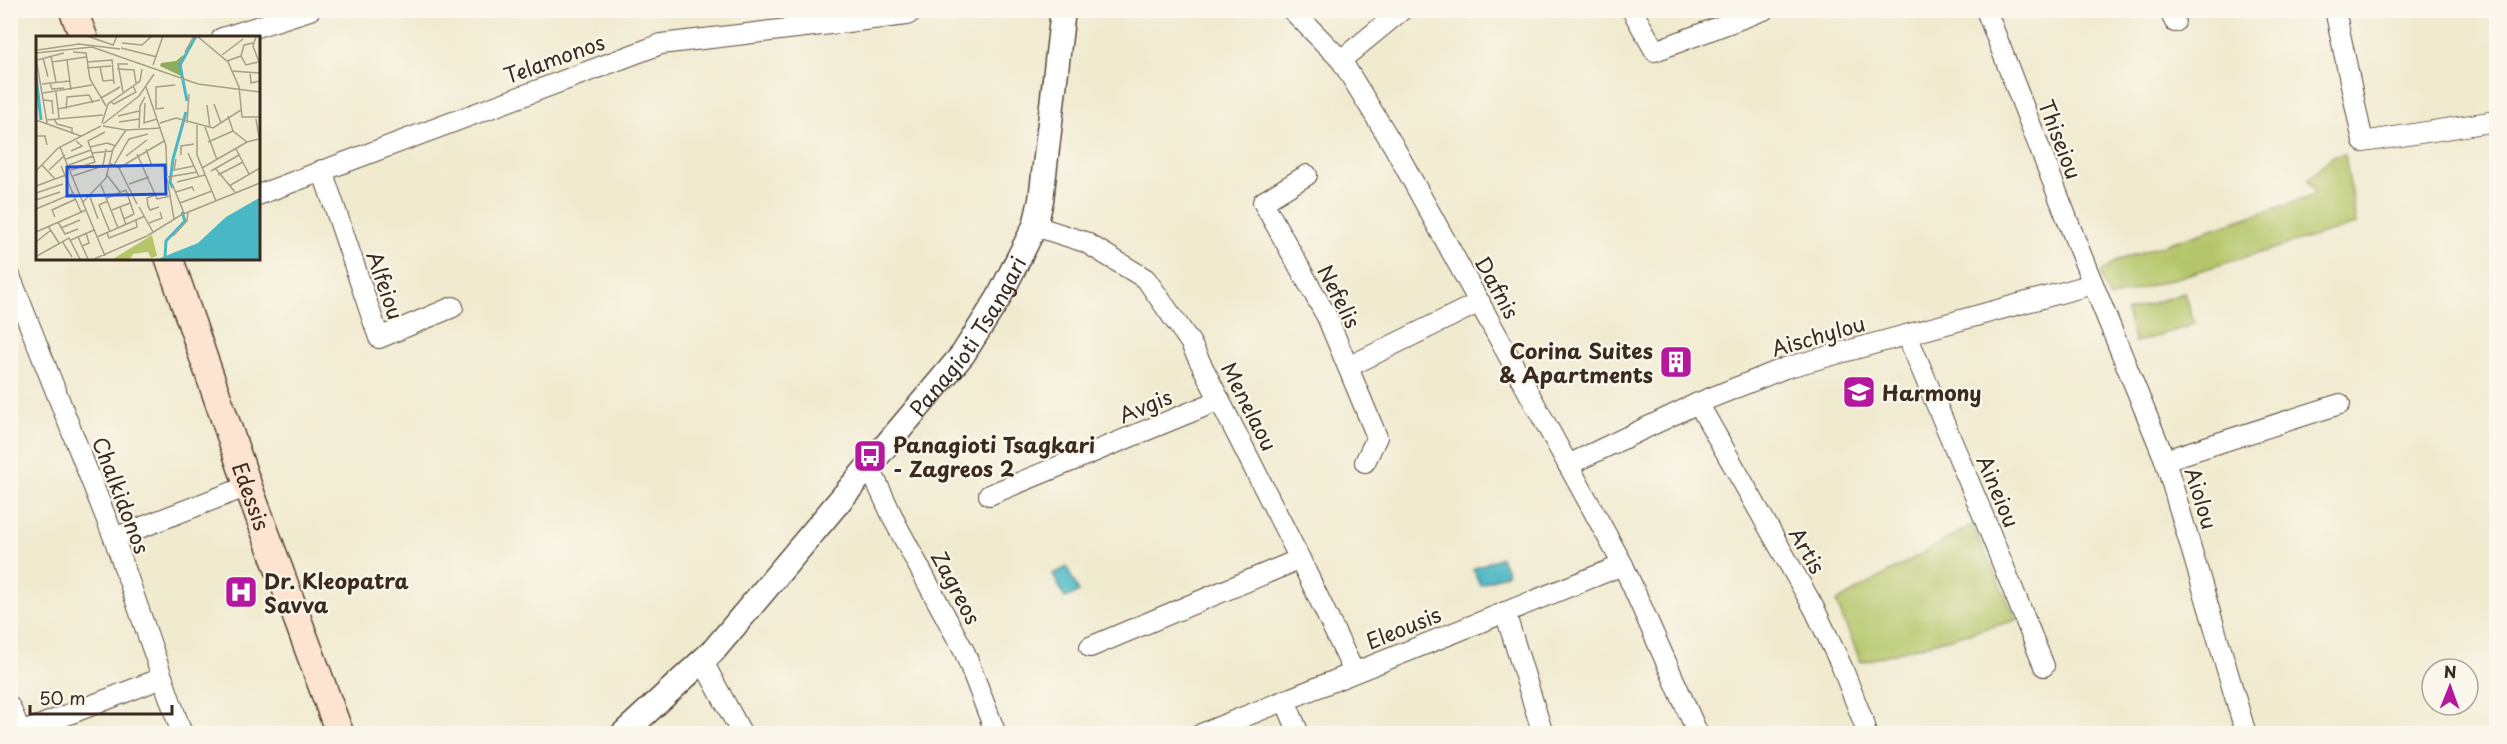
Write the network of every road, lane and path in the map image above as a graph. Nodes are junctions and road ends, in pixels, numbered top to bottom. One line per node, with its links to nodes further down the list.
1 (73, 10): 11 (main road)
2 (310, 10): 12 (street)
3 (914, 10): 15 (street, Telamonos)
4 (1064, 10): 18 (street, Panagioti Tsangari)
5 (1292, 10): 13 (street, Dafnis)
6 (1402, 10): 13 (street)
7 (1632, 10): 8 (street)
8 (1764, 10)
9 (1986, 10): 21 (street, Thiseiou)
10 (2335, 10): 14 (street)
11 (83, 36)
12 (228, 36)
13 (1341, 60): 22 (street, Dafnis)
14 (2496, 121)
15 (322, 170): 17 (street, Telamonos); 23 (street, Alfeiou)
16 (1307, 175): 25 (street, Nefelis)
17 (260, 194)
18 (1035, 226): 26 (street, Menelaou); 32 (street, Panagioti Tsangari)
19 (170, 260): 33 (main road, Edessis)
20 (10, 276): 35 (street, Chalkidonos)
21 (2093, 284): 24 (street, Aischylou); 29 (street, Aiolou)
22 (1480, 302): 25 (street); 31 (street, Dafnis)
23 (453, 307)
24 (1907, 335): 27 (street, Aischylou); 41 (street, Aineiou)
25 (1348, 367): 30 (street, Nefelis)
26 (1220, 400): 34 (street, Avgis); 36 (street, Menelaou)
27 (1698, 403): 31 (street, Aischylou); 46 (street, Artis)
28 (2340, 404): 29 (street)
29 (2165, 460): 57 (street, Aiolou)
30 (1365, 462)
31 (1568, 465): 37 (street, Dafnis)
32 (869, 466): 40 (street, Panagioti Tsangari); 52 (street, Zagreos)
33 (248, 486): 35 (street); 49 (main road, Edessis)
34 (989, 495)
35 (114, 538): 43 (street, Chalkidonos)
36 (1300, 559): 39 (street); 42 (street, Menelaou)
37 (1623, 564): 38 (street, Eleousis); 56 (street, Dafnis)
38 (1505, 612): 42 (street, Eleousis); 55 (street)
39 (1090, 647)
40 (702, 660): 50 (street, Panagioti Tsangari); 51 (street)
41 (2044, 666)
42 (1354, 672): 44 (street, Eleousis)
43 (162, 678): 47 (street); 48 (street, Chalkidonos)
44 (1285, 700): 53 (street, Eleousis); 54 (street)
45 (10, 707): 47 (street)
46 (1865, 726)
47 (19, 733)
48 (182, 734)
49 (340, 734)
50 (623, 734)
51 (742, 734)
52 (996, 734)
53 (1201, 734)
54 (1299, 734)
55 (1543, 734)
56 (1698, 734)
57 (2246, 734)

